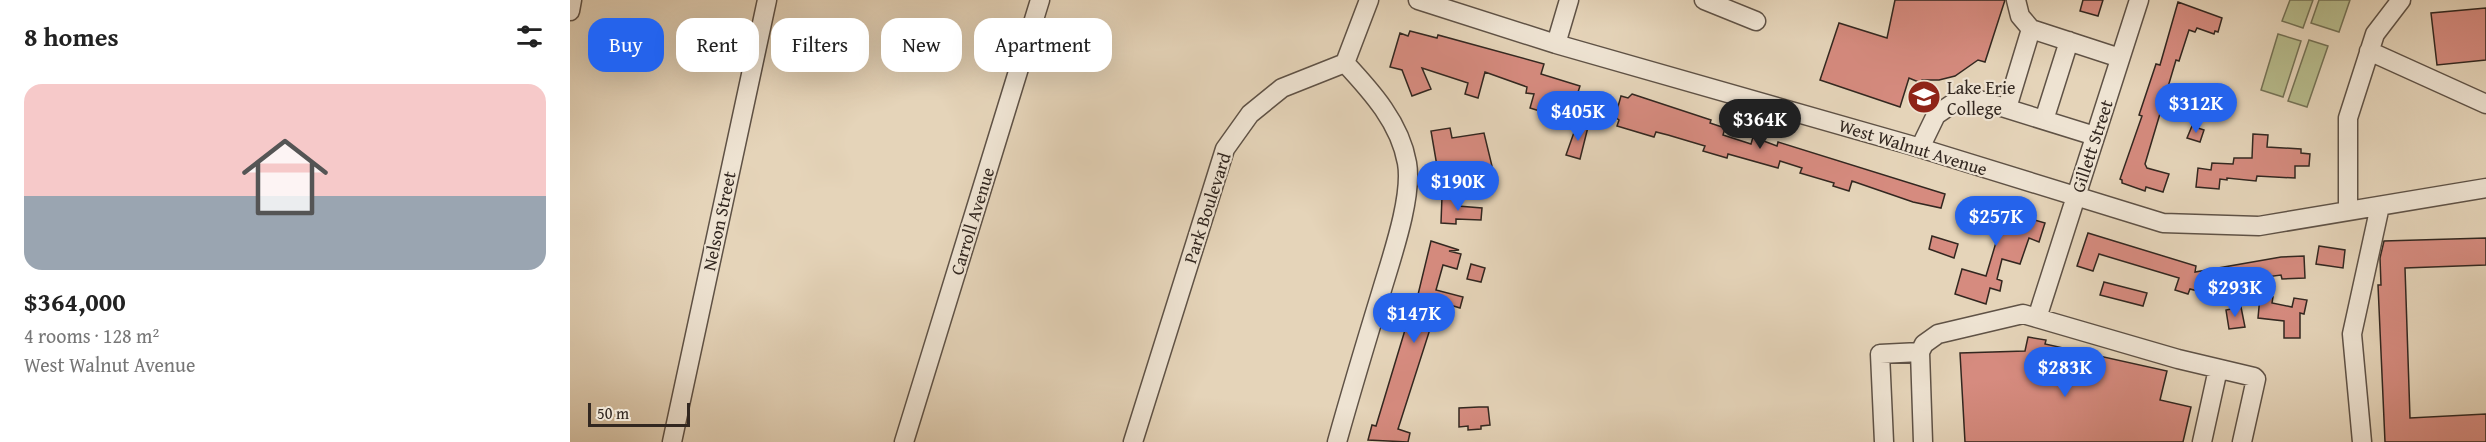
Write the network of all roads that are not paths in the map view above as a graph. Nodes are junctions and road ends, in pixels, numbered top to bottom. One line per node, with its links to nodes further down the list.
1 (572, 0): 11 (street)
2 (767, 0): 31 (street, Nelson Street)
3 (1040, 0): 32 (street, Carroll Avenue)
4 (1369, 0): 18 (street)
5 (1418, 0): 15 (street, West Walnut Avenue)
6 (1569, 0): 15 (street)
7 (1704, 0): 12 (street)
8 (2016, 0): 13 (street)
9 (2139, 0): 17 (street, Gillett Street)
10 (2401, 0): 16 (street)
11 (570, 11)
12 (1756, 21)
13 (2031, 29): 14 (street); 20 (street)
14 (2069, 41): 17 (street); 21 (street)
15 (1556, 44): 23 (street, West Walnut Avenue)
16 (2369, 51): 19 (street); 27 (street)
17 (2120, 58): 22 (street, Gillett Street)
18 (1346, 63): 33 (street, Park Boulevard); 34 (street)
19 (2486, 104)
20 (2007, 108): 21 (street); 23 (street)
21 (2044, 120): 22 (street)
22 (2095, 136): 25 (street, Gillett Street)
23 (1920, 148): 25 (street, West Walnut Avenue)
24 (2486, 188): 26 (street, West Walnut Avenue)
25 (2075, 196): 27 (street, West Walnut Avenue); 28 (street, Gillett Street)
26 (2380, 206): 27 (street, West Walnut Avenue); 39 (street)
27 (2348, 211)
28 (2037, 318): 29 (street); 30 (street)
29 (1920, 352): 35 (street); 36 (street)
30 (2218, 369): 37 (street); 38 (street)
31 (672, 442)
32 (904, 442)
33 (1133, 442)
34 (1336, 442)
35 (1884, 442)
36 (1923, 442)
37 (2202, 442)
38 (2242, 442)
39 (2362, 442)

